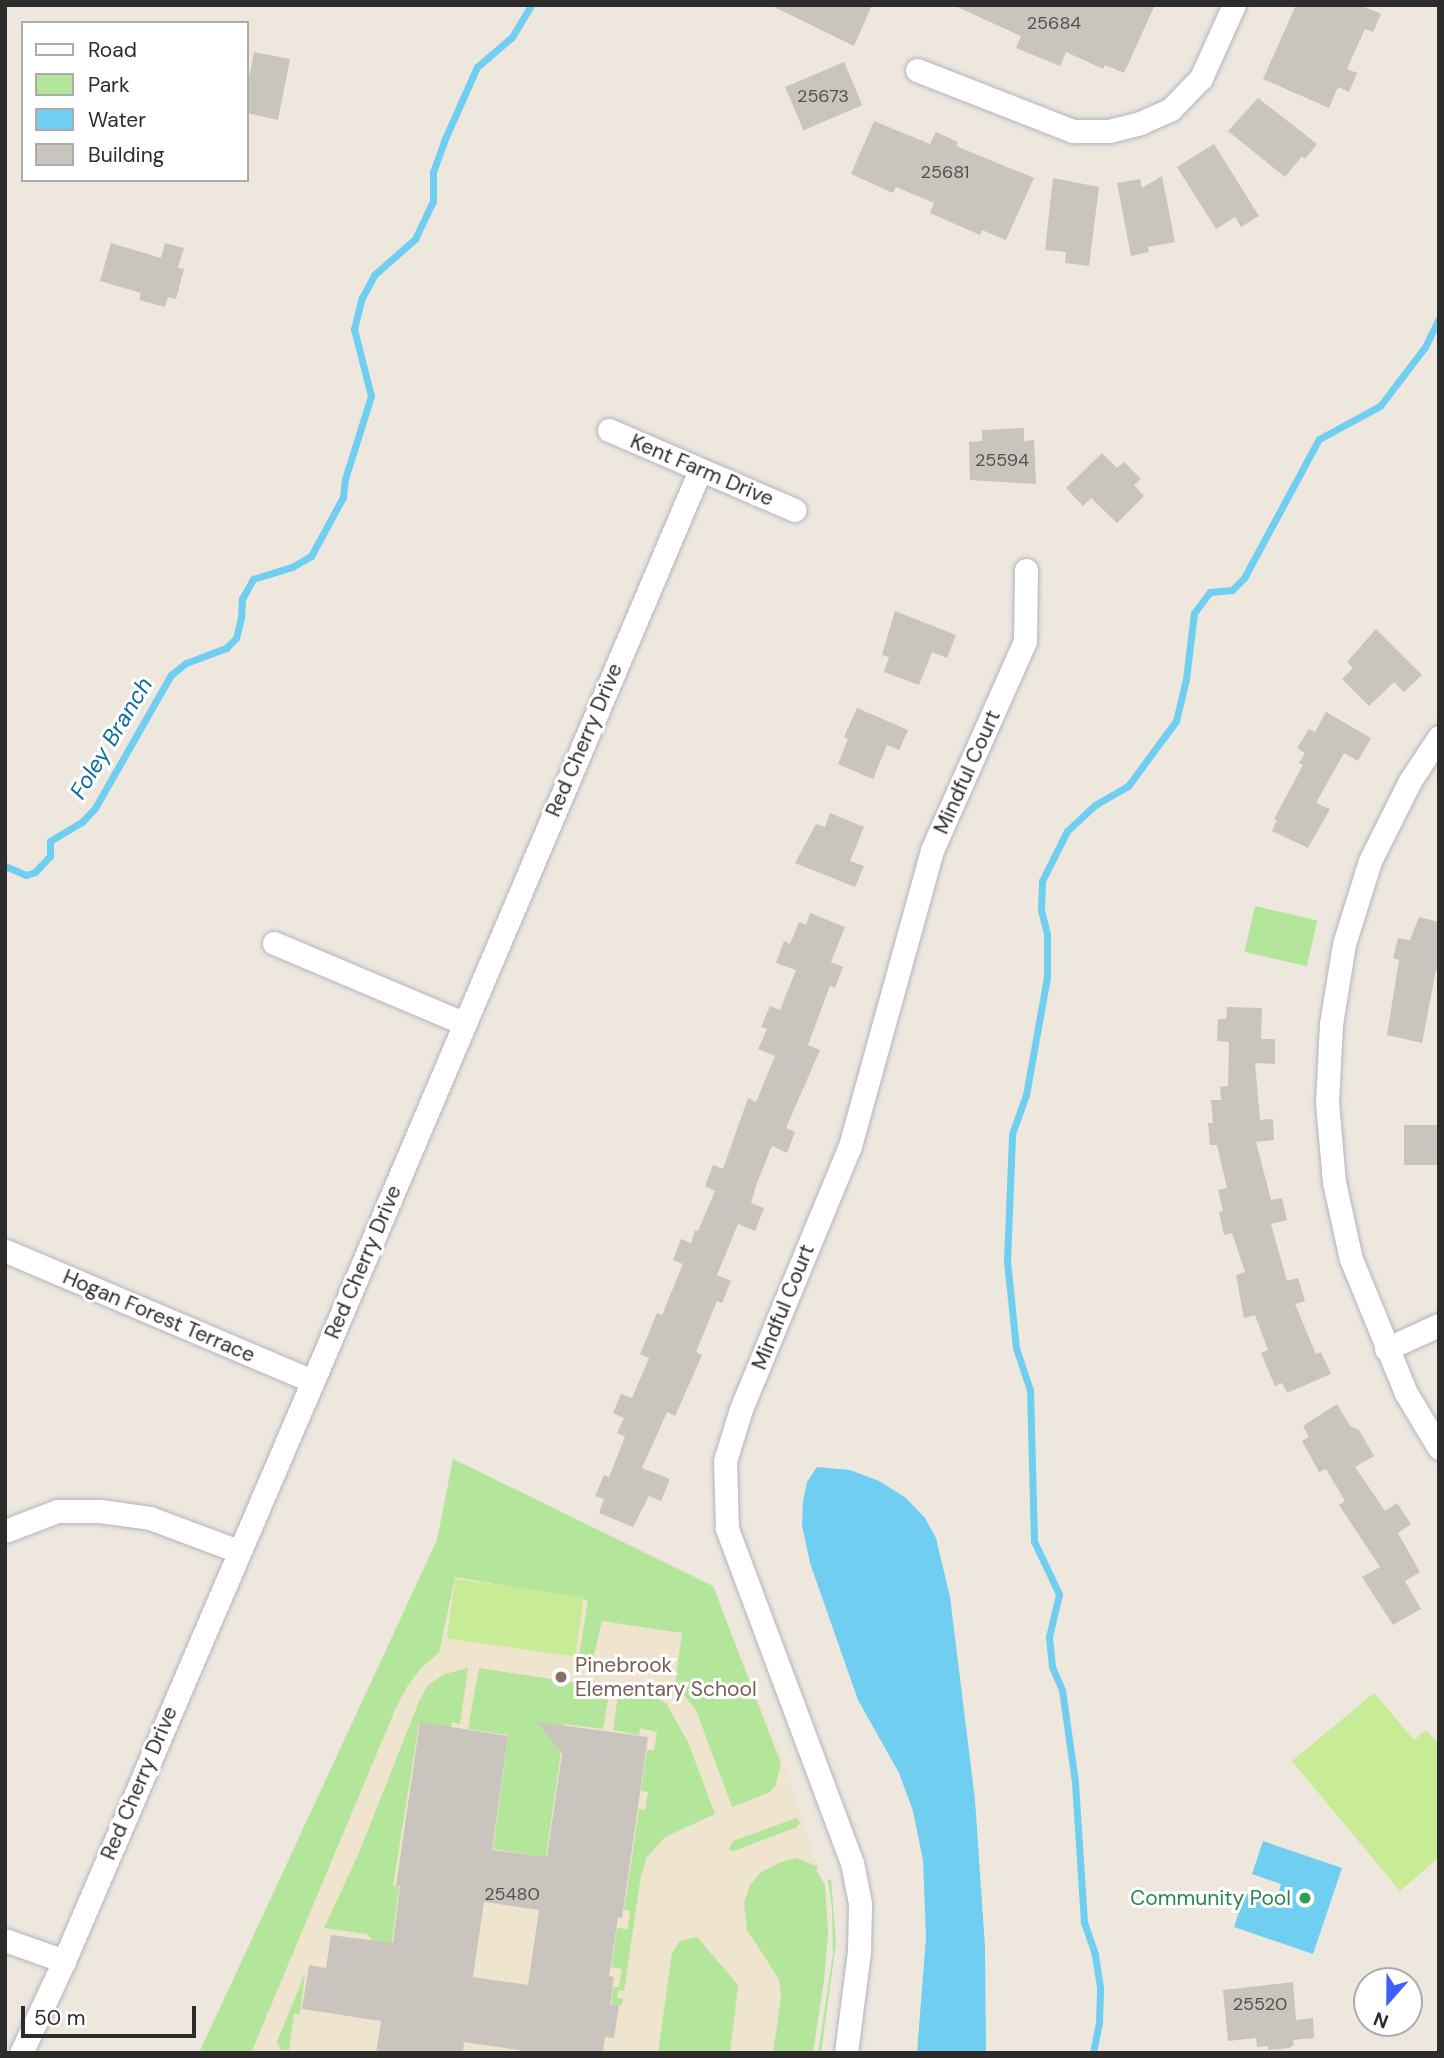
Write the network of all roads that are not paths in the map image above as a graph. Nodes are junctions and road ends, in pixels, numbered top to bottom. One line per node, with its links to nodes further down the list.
1 (1234, 5): 2 (street)
2 (917, 70)
3 (609, 430): 4 (street, Kent Farm Drive)
4 (700, 470): 5 (street, Kent Farm Drive); 9 (street, Red Cherry Drive)
5 (795, 510)
6 (1026, 570): 20 (street, Mindful Court)
7 (1439, 737): 12 (street)
8 (274, 943): 9 (street)
9 (463, 1023): 13 (street, Red Cherry Drive)
10 (6, 1251): 13 (street, Hogan Forest Terrace)
11 (1439, 1325): 12 (street)
12 (1386, 1349): 14 (street)
13 (313, 1381): 16 (street, Red Cherry Drive)
14 (1439, 1448)
15 (5, 1531): 16 (street)
16 (238, 1550): 18 (street, Red Cherry Drive)
17 (5, 1940): 18 (street)
18 (64, 1961): 19 (street, Red Cherry Drive)
19 (21, 2053)
20 (845, 2053)

